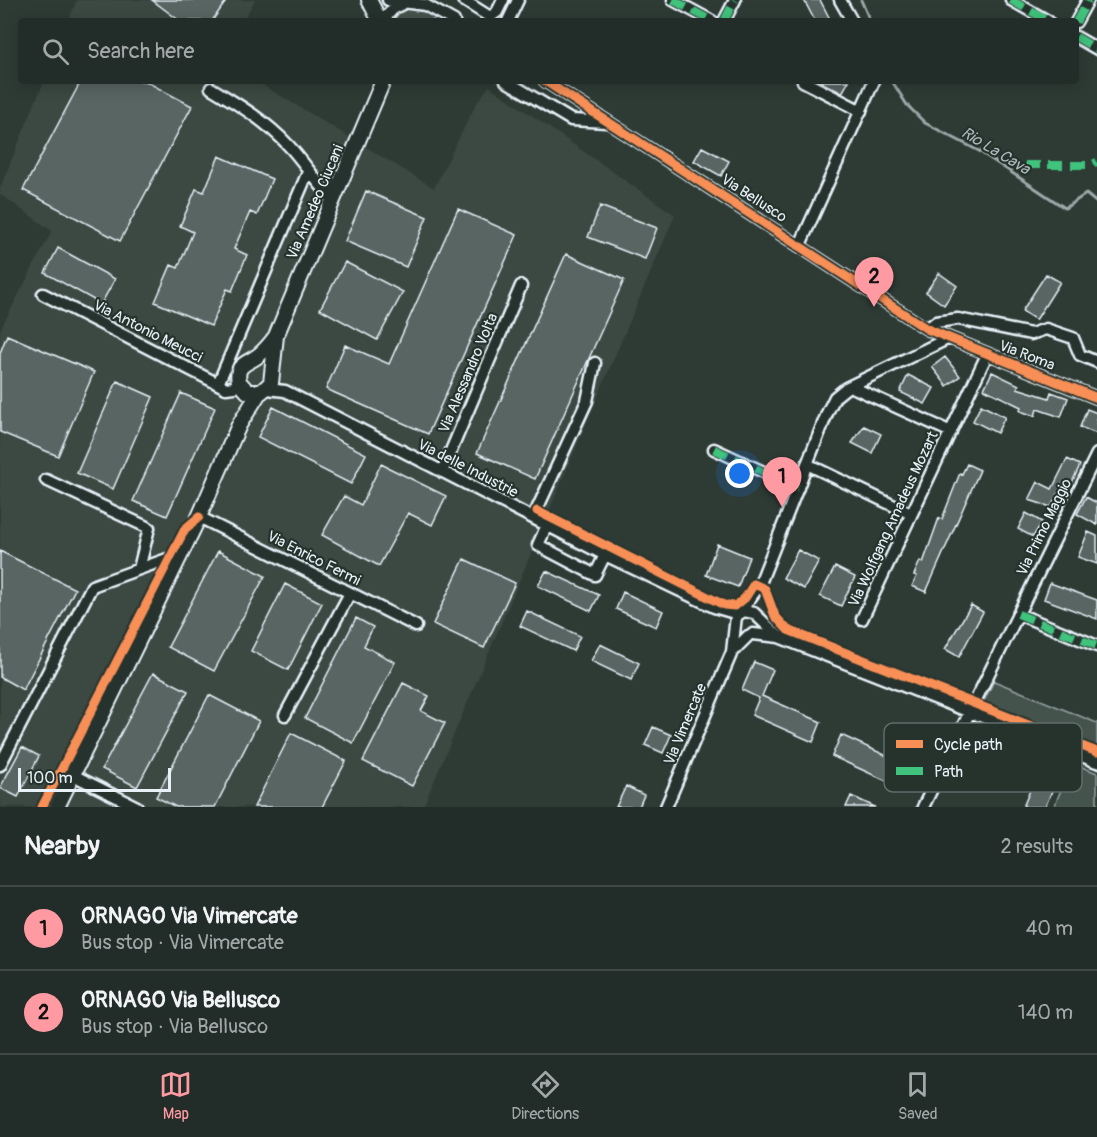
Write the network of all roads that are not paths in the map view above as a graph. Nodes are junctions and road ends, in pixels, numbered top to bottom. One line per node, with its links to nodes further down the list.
1 (369, 0): 12 (main road)
2 (388, 0): 11 (street)
3 (463, 0): 4 (street)
4 (503, 0)
5 (518, 0): 15 (street)
6 (673, 0): 16 (street)
7 (735, 0): 17 (street)
8 (840, 0): 18 (street)
9 (1011, 0): 19 (street)
10 (1088, 0): 20 (street)
11 (404, 3): 13 (street); 14 (street)
12 (379, 18)
13 (384, 18)
14 (449, 18)
15 (509, 18)
16 (706, 18)
17 (726, 18)
18 (850, 18)
19 (1043, 18)
20 (1078, 18)
21 (1079, 39): 22 (street)
22 (1097, 49)
23 (382, 84): 32 (main road, Via Amedeo Ciucani)
24 (511, 84): 30 (street)
25 (550, 84): 30 (street, Via Bellusco)
26 (809, 84): 29 (street)
27 (873, 84): 29 (street)
28 (211, 88): 31 (street)
29 (861, 111): 33 (street)
30 (609, 122): 33 (street, Via Bellusco)
31 (308, 172): 32 (street); 44 (street, Via Amedeo Ciucani)
32 (333, 199): 37 (main road, Via Amedeo Ciucani)
33 (800, 245): 36 (street, Via Bellusco)
34 (521, 286): 53 (street, Via Alessandro Volta)
35 (43, 294): 44 (street, Via Antonio Meucci)
36 (927, 329): 38 (street, Via Bellusco); 41 (street)
37 (276, 336): 39 (main road, Via Amedeo Ciucani); 43 (main road, Via Amedeo Ciucani)
38 (947, 339): 46 (street); 47 (street, Via Roma)
39 (255, 358): 43 (main road); 45 (main road, Via Amedeo Ciucani)
40 (984, 361): 49 (street, Via Wolfgang Amadeus Mozart)
41 (1097, 362)
42 (595, 363): 58 (street)
43 (267, 382): 45 (main road); 48 (main road, Via Amedeo Ciucani); 53 (street, Via delle Industrie)
44 (218, 384): 45 (street, Via Antonio Meucci)
45 (242, 386): 48 (main road, Via Amedeo Ciucani)
46 (850, 386): 49 (street, Via Wolfgang Amadeus Mozart); 52 (street)
47 (1097, 398)
48 (239, 425): 57 (main road, Via Amedeo Ciucani)
49 (951, 432): 56 (street, Via Wolfgang Amadeus Mozart)
50 (714, 449): 55 (street)
51 (1097, 454): 66 (street, Via Primo Maggio)
52 (807, 464): 55 (street); 56 (street)
53 (442, 472): 58 (street, Via delle Industrie)
54 (46, 480): 62 (street)
55 (798, 488): 64 (street)
56 (911, 514): 67 (street, Via Wolfgang Amadeus Mozart)
57 (200, 517): 60 (main road, Via Amedeo Ciucani); 63 (street, Via Enrico Fermi)
58 (533, 518): 59 (street, Via delle Industrie)
59 (547, 525): 61 (street, Via delle Industrie); 61 (street)
60 (181, 554): 62 (street); 81 (main road, Via Amedeo Ciucani)
61 (605, 555): 64 (street, Via delle Industrie)
62 (139, 569): 80 (street)
63 (350, 593): 68 (street, Via Enrico Fermi); 75 (street)
64 (739, 613): 65 (street); 69 (street)
65 (755, 614): 70 (street); 71 (street)
66 (1018, 614): 72 (street); 74 (street, Via Primo Maggio)
67 (862, 619)
68 (416, 626)
69 (735, 629): 70 (street); 73 (street, Via Vimercate)
70 (750, 635): 71 (street); 73 (street, Via Vimercate)
71 (779, 637): 74 (street)
72 (1097, 646)
73 (732, 652): 85 (street, Via Vimercate)
74 (969, 712): 76 (street, Via Primo Maggio); 77 (street)
75 (285, 715)
76 (964, 723)
77 (997, 723)
78 (1082, 756): 79 (street)
79 (1097, 762)
80 (0, 765)
81 (73, 775): 83 (main road, Via Amedeo Ciucani); 84 (street)
82 (930, 792): 86 (street, Via Primo Maggio)
83 (57, 807)
84 (137, 807)
85 (666, 807)
86 (923, 807)

